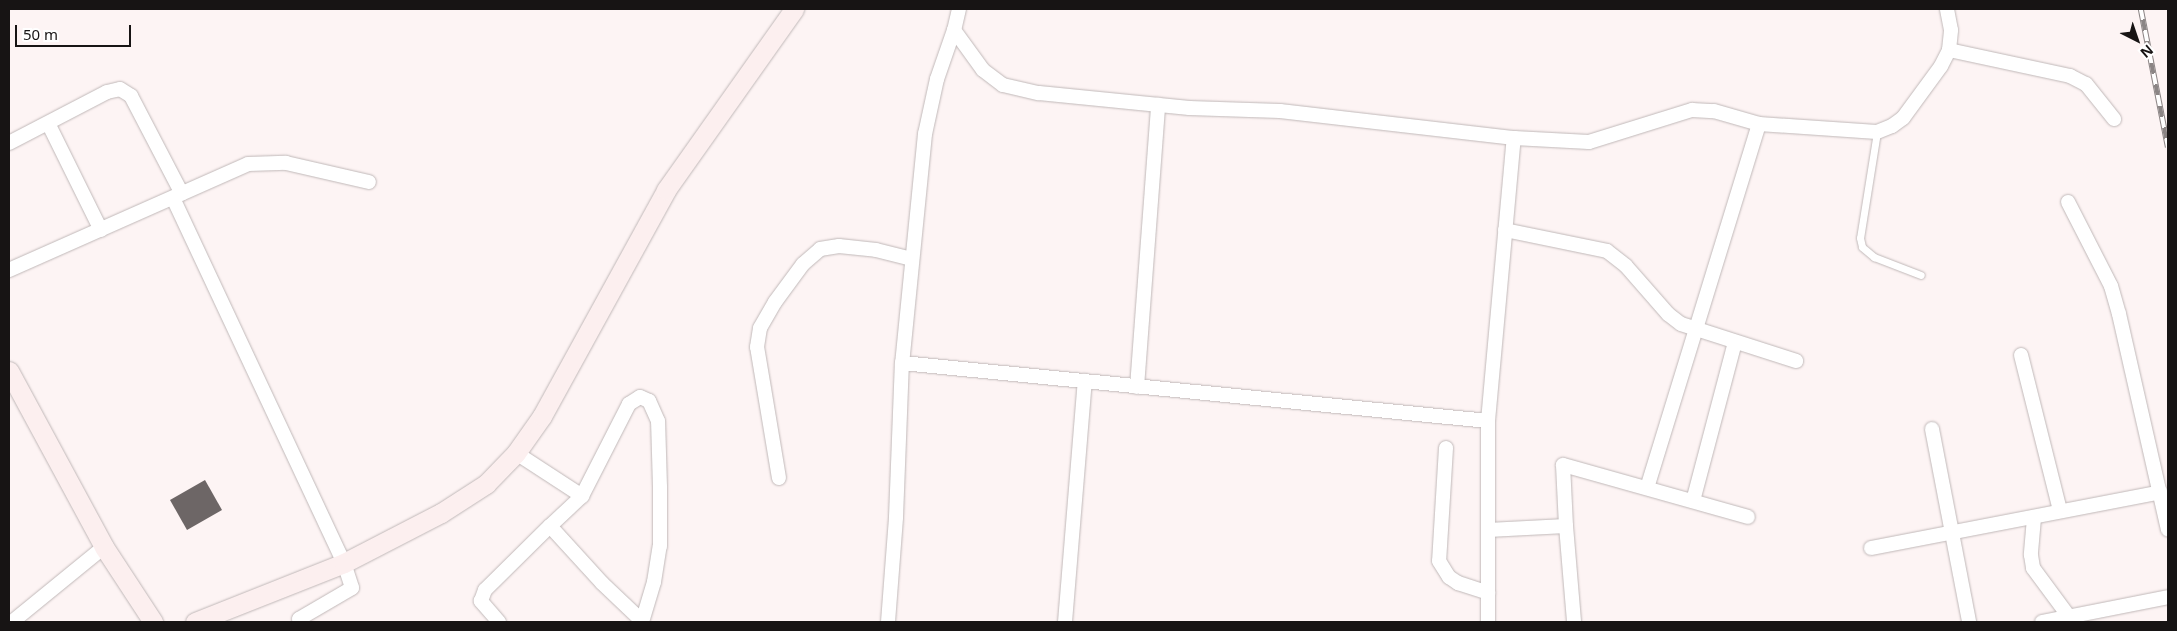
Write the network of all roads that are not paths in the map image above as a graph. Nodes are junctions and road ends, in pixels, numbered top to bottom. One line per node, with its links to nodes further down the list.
1 (794, 9): 32 (street)
2 (959, 9): 4 (street)
3 (1947, 9): 5 (street)
4 (954, 30): 6 (street); 18 (street)
5 (1949, 50): 7 (street); 10 (street)
6 (1158, 105): 11 (street); 28 (street)
7 (2114, 119)
8 (1759, 124): 10 (street); 11 (street); 21 (street)
9 (49, 125): 12 (street); 14 (street); 16 (street)
10 (1877, 132): 20 (lane)
11 (1514, 138): 17 (street)
12 (9, 143)
13 (369, 182): 14 (street)
14 (178, 196): 16 (street); 48 (street)
15 (2068, 202): 35 (street)
16 (101, 230): 19 (street)
17 (1505, 230): 21 (street); 29 (street)
18 (912, 259): 25 (street); 33 (street)
19 (9, 270)
20 (1922, 275)
21 (1694, 330): 22 (street); 34 (street)
22 (1735, 342): 24 (street); 37 (street)
23 (2021, 355): 38 (street)
24 (1796, 361)
25 (902, 363): 27 (street); 58 (street)
26 (11, 380): 46 (street)
27 (1084, 381): 28 (street); 59 (street)
28 (1137, 387): 29 (street)
29 (1488, 421): 43 (street)
30 (1932, 429): 45 (street)
31 (1446, 448): 49 (street)
32 (516, 453): 36 (street); 48 (street)
33 (779, 478)
34 (1647, 488): 37 (street); 42 (street)
35 (2161, 492): 38 (street); 44 (street)
36 (582, 496): 41 (street); 57 (street)
37 (1693, 501): 39 (street)
38 (2060, 510): 40 (street)
39 (1748, 517)
40 (2034, 518): 45 (street); 51 (street)
41 (550, 526): 56 (street); 57 (street)
42 (1566, 526): 43 (street); 61 (street)
43 (1488, 530): 49 (street)
44 (2168, 530)
45 (1954, 532): 47 (street); 62 (street)
46 (104, 547): 52 (street); 53 (street)
47 (1871, 548)
48 (344, 563): 54 (street); 55 (street)
49 (1488, 593): 60 (street)
50 (2168, 597): 51 (street)
51 (2073, 620): 63 (street)
52 (12, 622)
53 (153, 622)
54 (195, 622)
55 (301, 622)
56 (499, 622)
57 (642, 622)
58 (888, 622)
59 (1065, 622)
60 (1488, 622)
61 (1574, 622)
62 (1969, 622)
63 (2042, 622)

